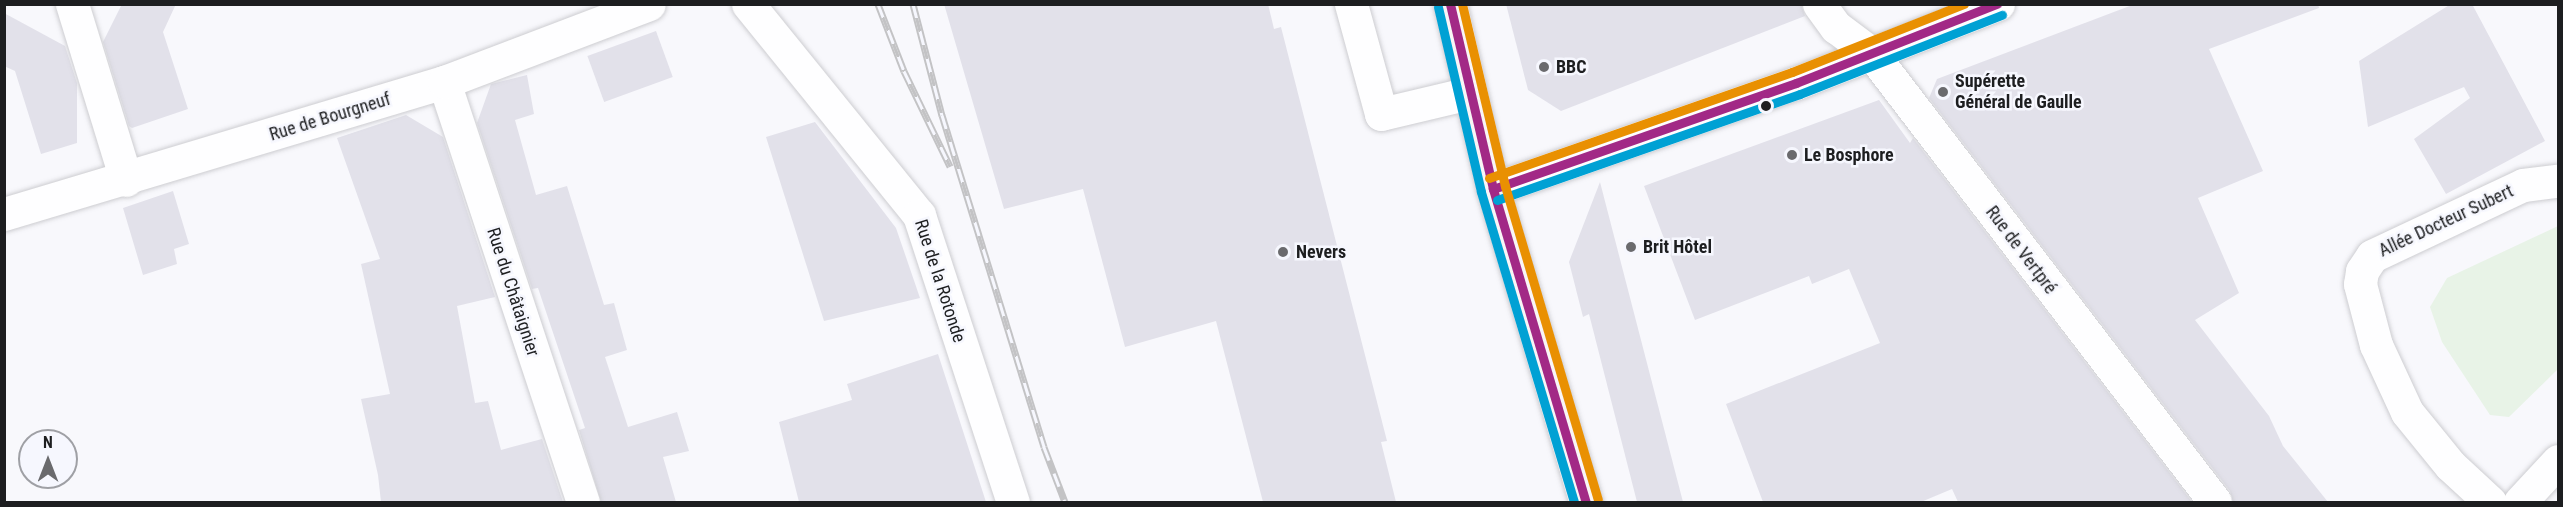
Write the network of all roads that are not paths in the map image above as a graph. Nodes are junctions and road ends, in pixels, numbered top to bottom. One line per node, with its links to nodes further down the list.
1 (72, 4): 11 (street)
2 (650, 4): 9 (street, Rue de Bourgneuf)
3 (748, 4): 17 (street, Rue de la Rotonde)
4 (1351, 4): 10 (street)
5 (1450, 4): 10 (main road)
6 (1820, 4): 8 (street, Rue de Vertpré)
7 (1998, 4): 8 (street)
8 (1872, 54): 13 (street); 19 (street, Rue de Vertpré)
9 (444, 82): 11 (street, Rue de Bourgneuf); 16 (street, Rue du Châtaignier)
10 (1470, 93): 13 (main road)
11 (126, 180): 14 (street, Rue de Bourgneuf)
12 (2559, 181): 20 (street, Allée Docteur Subert)
13 (1493, 189): 18 (main road)
14 (4, 214)
15 (2559, 461): 21 (street)
16 (583, 502)
17 (1013, 502)
18 (1586, 502)
19 (2215, 502)
20 (2490, 502)
21 (2520, 502)

